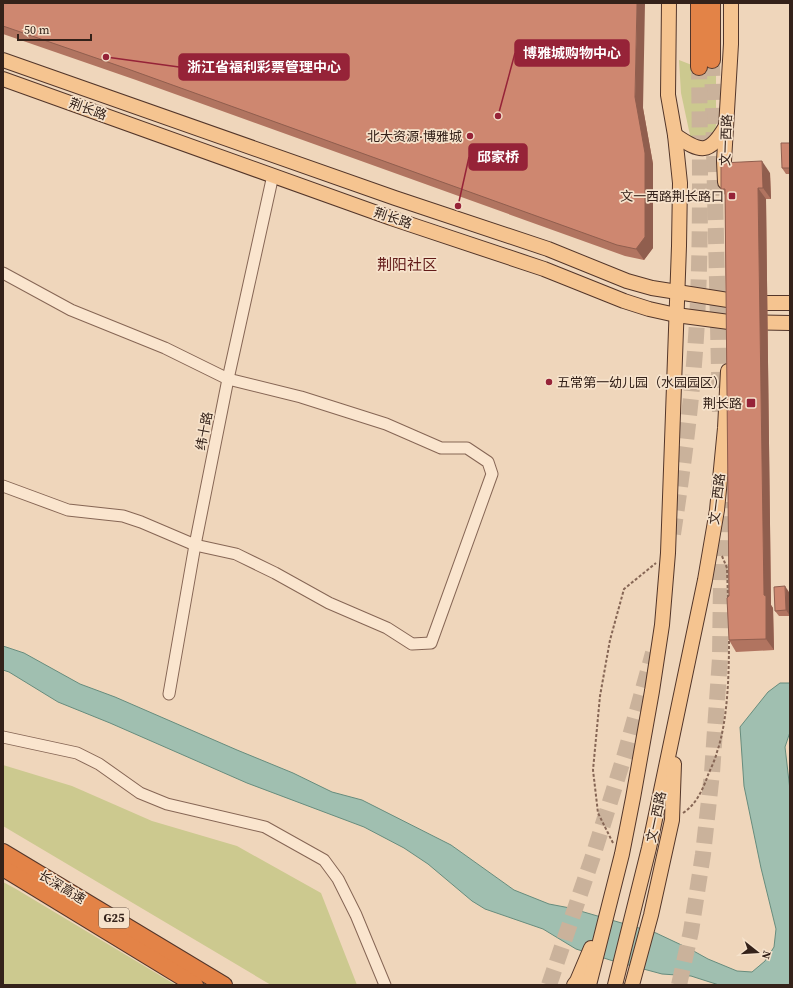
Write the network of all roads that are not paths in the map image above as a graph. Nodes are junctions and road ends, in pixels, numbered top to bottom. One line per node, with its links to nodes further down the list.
1 (669, 3): 8 (main road, 文一西路)
2 (699, 3): 3 (highway)
3 (712, 3)
4 (730, 3): 7 (main road, 文一西路)
5 (3, 60): 13 (main road, 荆长路)
6 (3, 79): 9 (main road, 荆长路)
7 (726, 126): 8 (main road); 10 (main road, 文一西路)
8 (675, 135): 13 (main road, 文一西路)
9 (273, 175): 16 (main road, 荆长路); 21 (street, 纬十路)
10 (725, 199)
11 (3, 273): 21 (street)
12 (728, 285): 14 (main road)
13 (678, 293): 14 (main road, 荆长路); 16 (main road, 文一西路)
14 (728, 300): 15 (main road, 荆长路); 17 (main road)
15 (790, 303)
16 (676, 315): 17 (main road, 荆长路); 29 (main road, 文一西路)
17 (729, 322): 18 (main road, 荆长路); 19 (main road)
18 (790, 323)
19 (729, 338)
20 (729, 354): 25 (main road, 文一西路)
21 (228, 379): 23 (street, 纬十路); 23 (street)
22 (3, 486): 23 (street)
23 (195, 545): 24 (street, 纬十路)
24 (169, 694)
25 (676, 726): 33 (main road, 文一西路); 34 (main road)
26 (3, 737): 32 (street)
27 (3, 852): 31 (highway, 长深高速 / G25)
28 (3, 868): 30 (highway, 长深高速 / G25)
29 (580, 984)
30 (195, 985)
31 (224, 985)
32 (385, 985)
33 (615, 985)
34 (632, 985)

